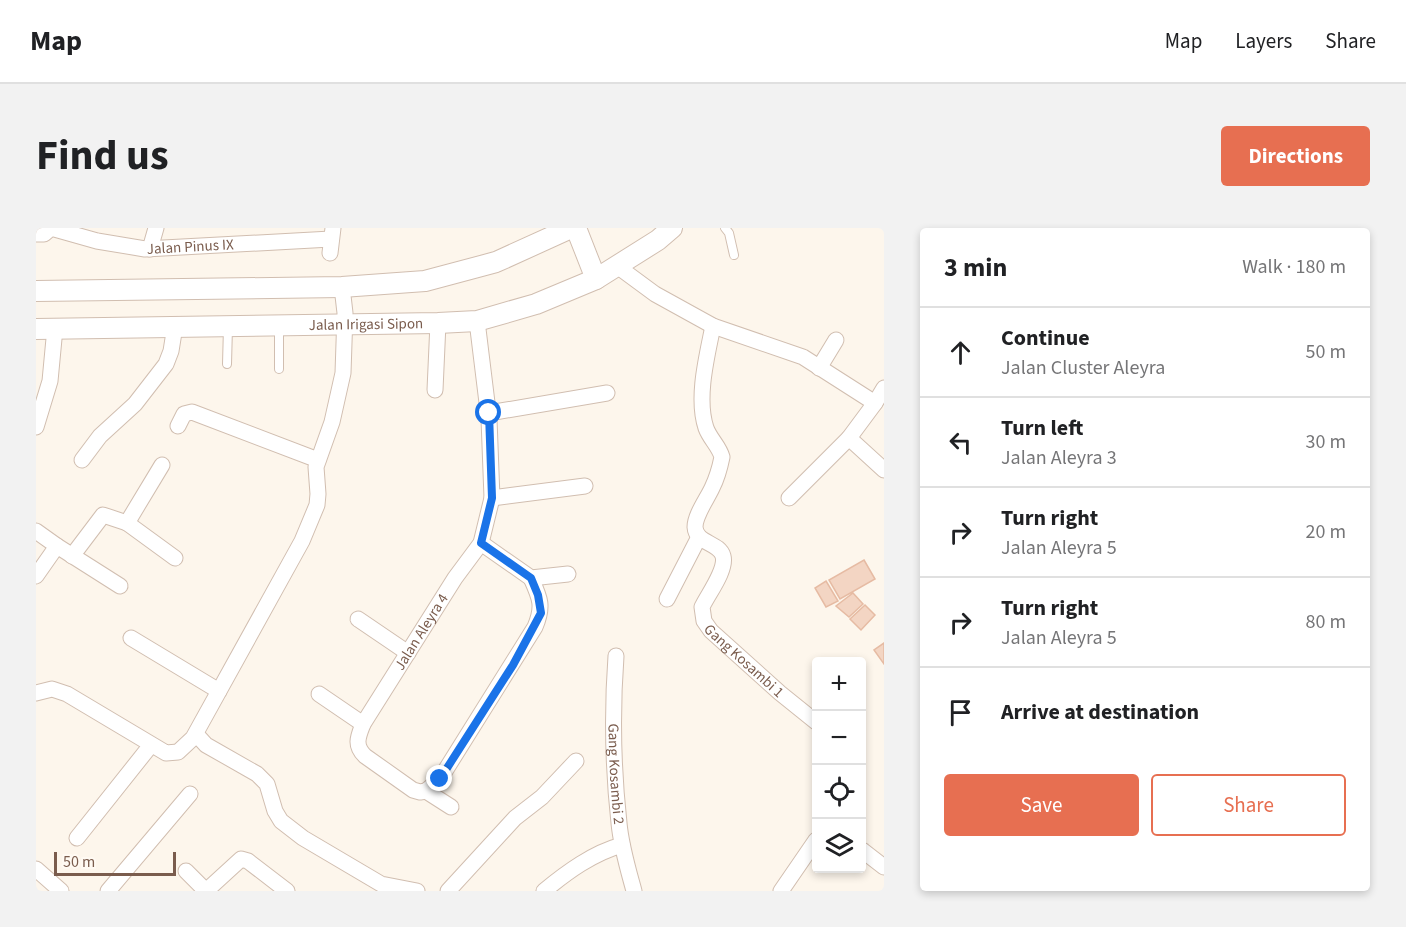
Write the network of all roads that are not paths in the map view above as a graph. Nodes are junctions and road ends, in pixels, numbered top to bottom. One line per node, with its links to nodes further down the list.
1 (51, 228): 6 (street, Jalan Pinus IX); 8 (street, Jalan Pinus IX)
2 (156, 228): 8 (street)
3 (672, 228): 10 (street, Jalan Irigasi Sipon)
4 (725, 228): 9 (lane)
5 (575, 230): 11 (street); 13 (street, Jalan Irigasi Sipon)
6 (36, 234)
7 (331, 240): 8 (street, Jalan Pinus IX)
8 (150, 249)
9 (734, 255)
10 (617, 266): 11 (street, Jalan Irigasi Sipon); 19 (street)
11 (594, 274): 14 (street, Jalan Irigasi Sipon)
12 (36, 291): 13 (street, Jalan Irigasi Sipon)
13 (344, 307): 15 (street, Jalan Irigasi Sipon); 16 (street, Jalan Irigasi Sipon); 34 (street)
14 (477, 321): 15 (street, Jalan Irigasi Sipon); 29 (street)
15 (438, 323): 26 (street)
16 (279, 325): 18 (street, Jalan Irigasi Sipon); 24 (lane)
17 (175, 326): 18 (street, Jalan Irigasi Sipon); 20 (street, Jalan Irigasi Sipon); 33 (street)
18 (228, 326): 22 (lane)
19 (713, 326): 23 (street); 42 (street)
20 (46, 329): 31 (street)
21 (836, 340): 23 (street)
22 (227, 364)
23 (819, 368): 28 (street)
24 (279, 369)
25 (884, 388): 28 (street)
26 (435, 390)
27 (607, 393): 29 (street)
28 (875, 403): 32 (street)
29 (489, 413): 38 (street)
30 (178, 426): 34 (street)
31 (36, 428)
32 (849, 438): 36 (street); 39 (street)
33 (82, 460)
34 (318, 460): 56 (street)
35 (162, 465): 40 (street)
36 (884, 470)
37 (585, 486): 38 (street)
38 (492, 498): 43 (street)
39 (789, 498)
40 (127, 523): 45 (street); 46 (street)
41 (36, 531): 44 (street)
42 (699, 537): 51 (street); 59 (street, Gang Kosambi 1)
43 (481, 543): 49 (street); 54 (street, Jalan Aleyra 4)
44 (57, 546): 45 (street); 48 (street)
45 (72, 556): 50 (street)
46 (175, 558)
47 (568, 574): 49 (street)
48 (36, 576)
49 (531, 578): 64 (street)
50 (120, 586)
51 (667, 599)
52 (358, 619): 54 (street)
53 (131, 638): 56 (street)
54 (408, 652): 60 (street, Jalan Aleyra 4)
55 (616, 656): 68 (street, Gang Kosambi 2)
56 (219, 691): 61 (street)
57 (36, 693): 62 (street)
58 (320, 694): 60 (street)
59 (812, 719)
60 (363, 724): 64 (street)
61 (196, 734): 62 (street); 74 (street)
62 (152, 746): 67 (street)
63 (576, 761): 80 (street)
64 (426, 791): 66 (street)
65 (190, 794): 76 (street)
66 (451, 807)
67 (78, 838)
68 (622, 845): 81 (street); 82 (street, Gang Kosambi 2)
69 (812, 846): 83 (street)
70 (866, 854): 71 (street)
71 (884, 867)
72 (186, 871): 77 (street)
73 (38, 875): 75 (street)
74 (379, 887): 79 (street)
75 (61, 891)
76 (108, 891)
77 (206, 891): 78 (street)
78 (287, 891)
79 (417, 891)
80 (448, 891)
81 (544, 891)
82 (634, 891)
83 (781, 891)

